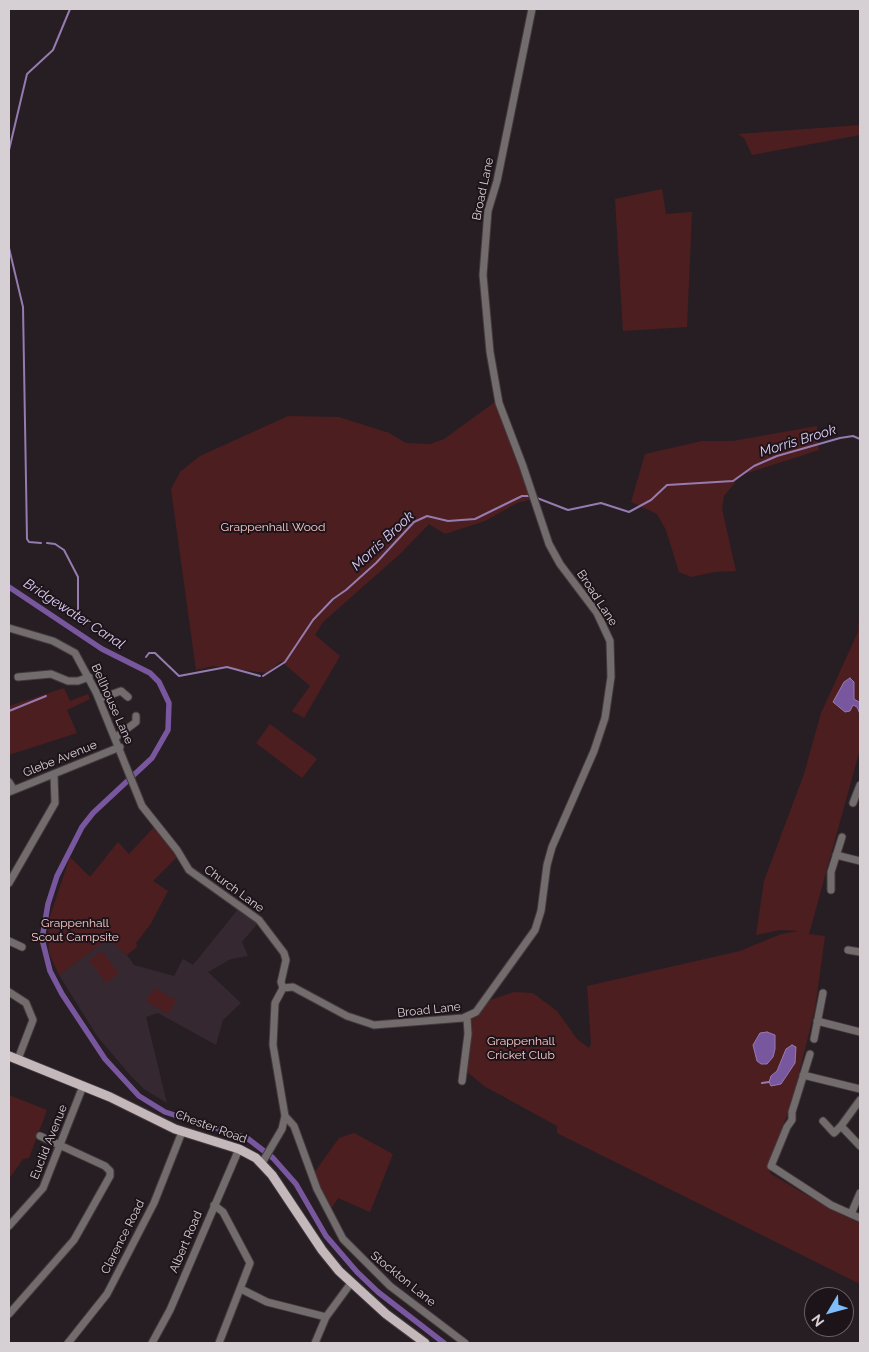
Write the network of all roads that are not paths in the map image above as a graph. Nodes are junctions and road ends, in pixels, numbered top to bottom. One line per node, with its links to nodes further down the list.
1 (532, 9): 28 (street, Broad Lane)
2 (9, 628): 3 (street, Bellhouse Lane)
3 (89, 677): 4 (street); 6 (street, Bellhouse Lane)
4 (18, 678)
5 (128, 697): 6 (street)
6 (99, 699): 8 (street, Bellhouse Lane)
7 (136, 716): 8 (street)
8 (116, 737): 9 (street, Bellhouse Lane)
9 (120, 747): 10 (street, Glebe Avenue); 12 (street, Bellhouse Lane)
10 (54, 775): 14 (street, Glebe Avenue); 19 (street)
11 (9, 782): 14 (street)
12 (134, 784): 25 (street, Church Lane)
13 (860, 785): 15 (street)
14 (11, 791)
15 (857, 798)
16 (842, 837): 17 (street)
17 (836, 855): 18 (street); 20 (street)
18 (860, 860)
19 (9, 883)
20 (831, 890)
21 (9, 942): 22 (street)
22 (22, 947)
23 (848, 950): 24 (street)
24 (860, 952)
25 (283, 988): 28 (street, Broad Lane); 39 (street, Church Lane)
26 (9, 992): 33 (street)
27 (823, 993): 29 (street)
28 (466, 1018): 35 (street)
29 (817, 1021): 30 (street); 31 (street)
30 (860, 1032)
31 (814, 1039)
32 (810, 1054): 34 (street)
33 (13, 1057): 36 (main road, Chester Road)
34 (803, 1075): 37 (street); 50 (street)
35 (462, 1081)
36 (83, 1086): 42 (main road, Chester Road); 44 (street, Euclid Avenue)
37 (860, 1089)
38 (860, 1100): 41 (street)
39 (285, 1116): 47 (street, Church Lane); 62 (street, Stockton Lane)
40 (824, 1121): 41 (street)
41 (841, 1126): 45 (street)
42 (182, 1132): 46 (main road, Chester Road); 57 (street, Clarence Road)
43 (40, 1136): 44 (street)
44 (61, 1145): 52 (street, Euclid Avenue); 55 (street)
45 (860, 1146)
46 (239, 1149): 47 (main road, Chester Road); 49 (street, Albert Road)
47 (264, 1160): 53 (main road, Chester Road)
48 (860, 1193): 50 (street)
49 (214, 1205): 54 (street); 58 (street, Albert Road)
50 (850, 1214): 51 (street)
51 (860, 1218)
52 (9, 1226)
53 (351, 1283): 56 (street); 61 (main road, Chester Road)
54 (241, 1289): 56 (street); 59 (street)
55 (9, 1314)
56 (326, 1317): 60 (street)
57 (68, 1343)
58 (152, 1343)
59 (219, 1343)
60 (315, 1343)
61 (425, 1343)
62 (464, 1343)

